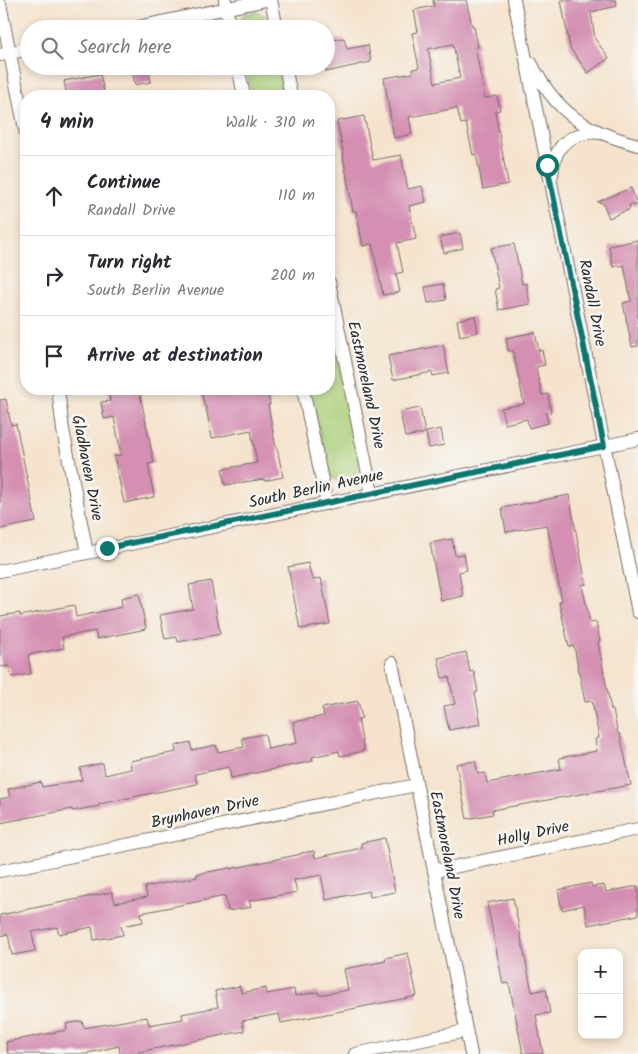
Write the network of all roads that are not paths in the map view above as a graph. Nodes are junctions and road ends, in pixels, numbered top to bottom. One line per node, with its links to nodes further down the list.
1 (266, 0): 5 (street)
2 (271, 0): 8 (street)
3 (514, 0): 9 (street, Randall Drive)
4 (0, 4): 11 (street)
5 (225, 4): 6 (street); 7 (street)
6 (163, 20)
7 (228, 20)
8 (275, 20)
9 (523, 45): 17 (street); 19 (street, Randall Drive)
10 (20, 51): 11 (street)
11 (5, 54): 16 (street)
12 (240, 75): 14 (street)
13 (287, 75): 15 (street)
14 (243, 90)
15 (290, 90)
16 (20, 111)
17 (607, 135): 18 (street); 19 (street)
18 (638, 145)
19 (551, 184): 24 (street, Randall Drive)
20 (335, 312): 25 (street, Eastmoreland Drive)
21 (59, 395): 27 (street, Gladhaven Drive)
22 (304, 395): 26 (street)
23 (638, 439): 24 (street, South Berlin Avenue)
24 (604, 446): 25 (street, South Berlin Avenue); 29 (street, Randall Drive)
25 (372, 494): 26 (street, South Berlin Avenue)
26 (327, 504): 27 (street, South Berlin Avenue)
27 (87, 553): 28 (street, South Berlin Avenue)
28 (0, 570)
29 (638, 612)
30 (392, 663): 31 (street, Eastmoreland Drive)
31 (416, 785): 33 (street, Brynhaven Drive); 34 (street, Eastmoreland Drive)
32 (638, 829): 34 (street, Holly Drive)
33 (0, 871)
34 (434, 871): 35 (street, Eastmoreland Drive)
35 (466, 1031): 36 (street); 37 (street, Eastmoreland Drive)
36 (355, 1054)
37 (471, 1054)

